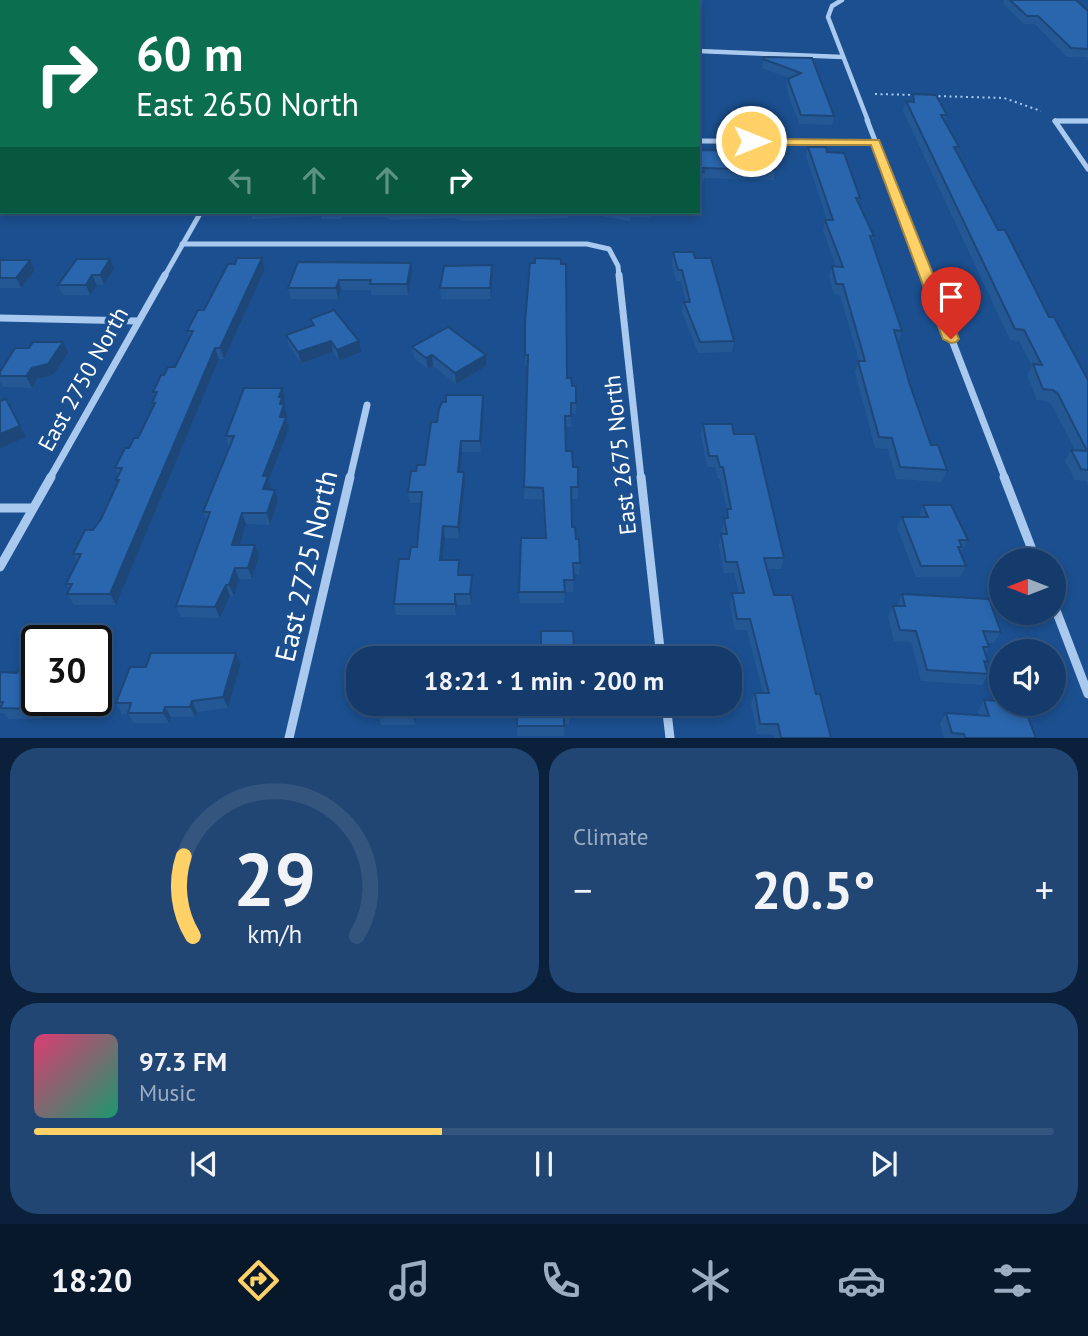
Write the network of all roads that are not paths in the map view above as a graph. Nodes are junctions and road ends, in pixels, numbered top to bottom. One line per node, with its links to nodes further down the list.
1 (842, 0): 3 (street)
2 (700, 51): 3 (street)
3 (843, 57): 6 (street)
4 (1088, 121): 7 (street)
5 (700, 141): 6 (street)
6 (875, 142): 15 (street)
7 (1088, 169)
8 (200, 214): 9 (street, East 2750 North)
9 (182, 244): 11 (street, East 2750 North); 18 (street, East 2675 North)
10 (0, 318): 11 (street)
11 (138, 321): 14 (street, East 2750 North)
12 (367, 405): 21 (street, East 2725 North)
13 (0, 508): 14 (street)
14 (32, 509): 16 (street, East 2750 North)
15 (1031, 548)
16 (0, 567)
17 (1062, 625): 19 (street)
18 (660, 646)
19 (1088, 694)
20 (667, 716): 22 (street)
21 (289, 737)
22 (670, 737)

